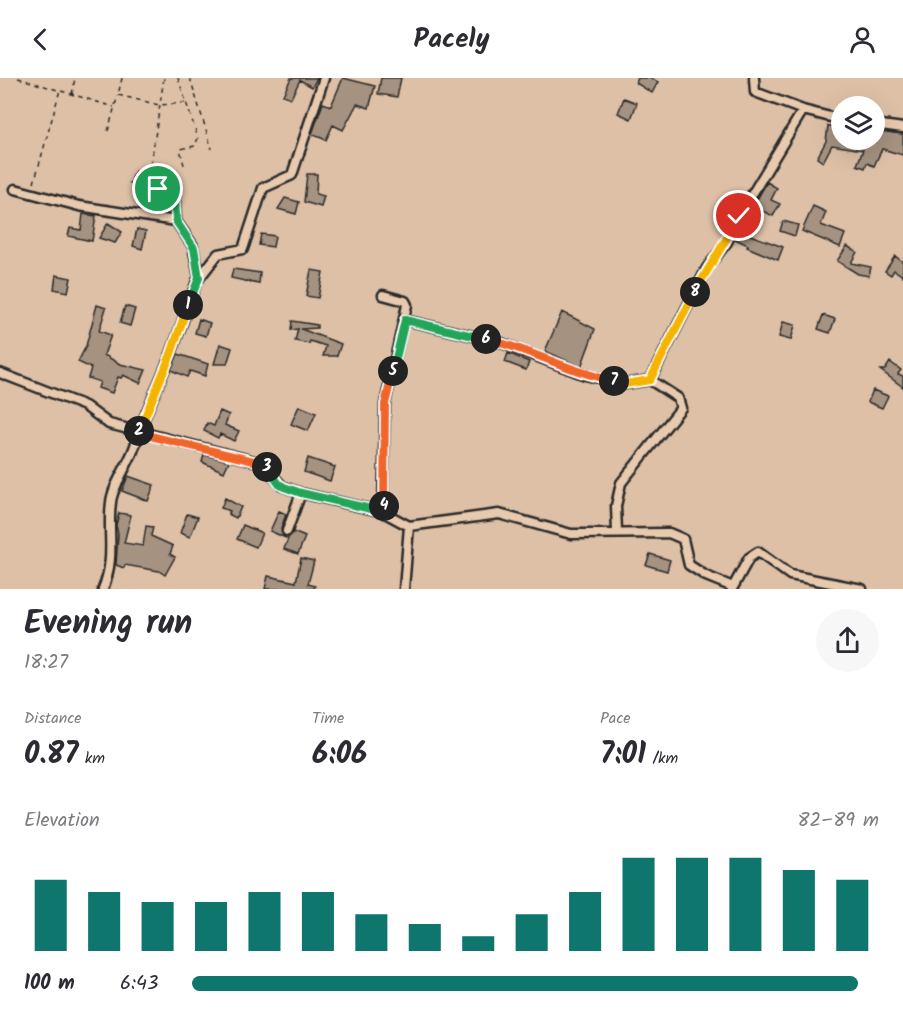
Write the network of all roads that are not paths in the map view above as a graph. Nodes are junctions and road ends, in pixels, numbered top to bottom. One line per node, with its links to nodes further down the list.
1 (324, 78): 10 (street)
2 (754, 78): 3 (street)
3 (803, 110): 4 (street); 14 (street)
4 (831, 117)
5 (885, 126): 6 (street)
6 (903, 128)
7 (15, 189): 9 (street)
8 (158, 189): 9 (street)
9 (176, 221): 10 (street)
10 (199, 278): 15 (street)
11 (383, 295): 12 (street)
12 (405, 320): 14 (street); 17 (street)
13 (0, 373): 15 (street)
14 (650, 380): 20 (street)
15 (138, 433): 16 (street); 22 (street)
16 (301, 493): 17 (street); 19 (street)
17 (384, 512): 18 (street)
18 (409, 526): 20 (street); 23 (street)
19 (286, 531)
20 (617, 532): 21 (street)
21 (733, 588): 24 (street)
22 (103, 589)
23 (404, 589)
24 (862, 589)

